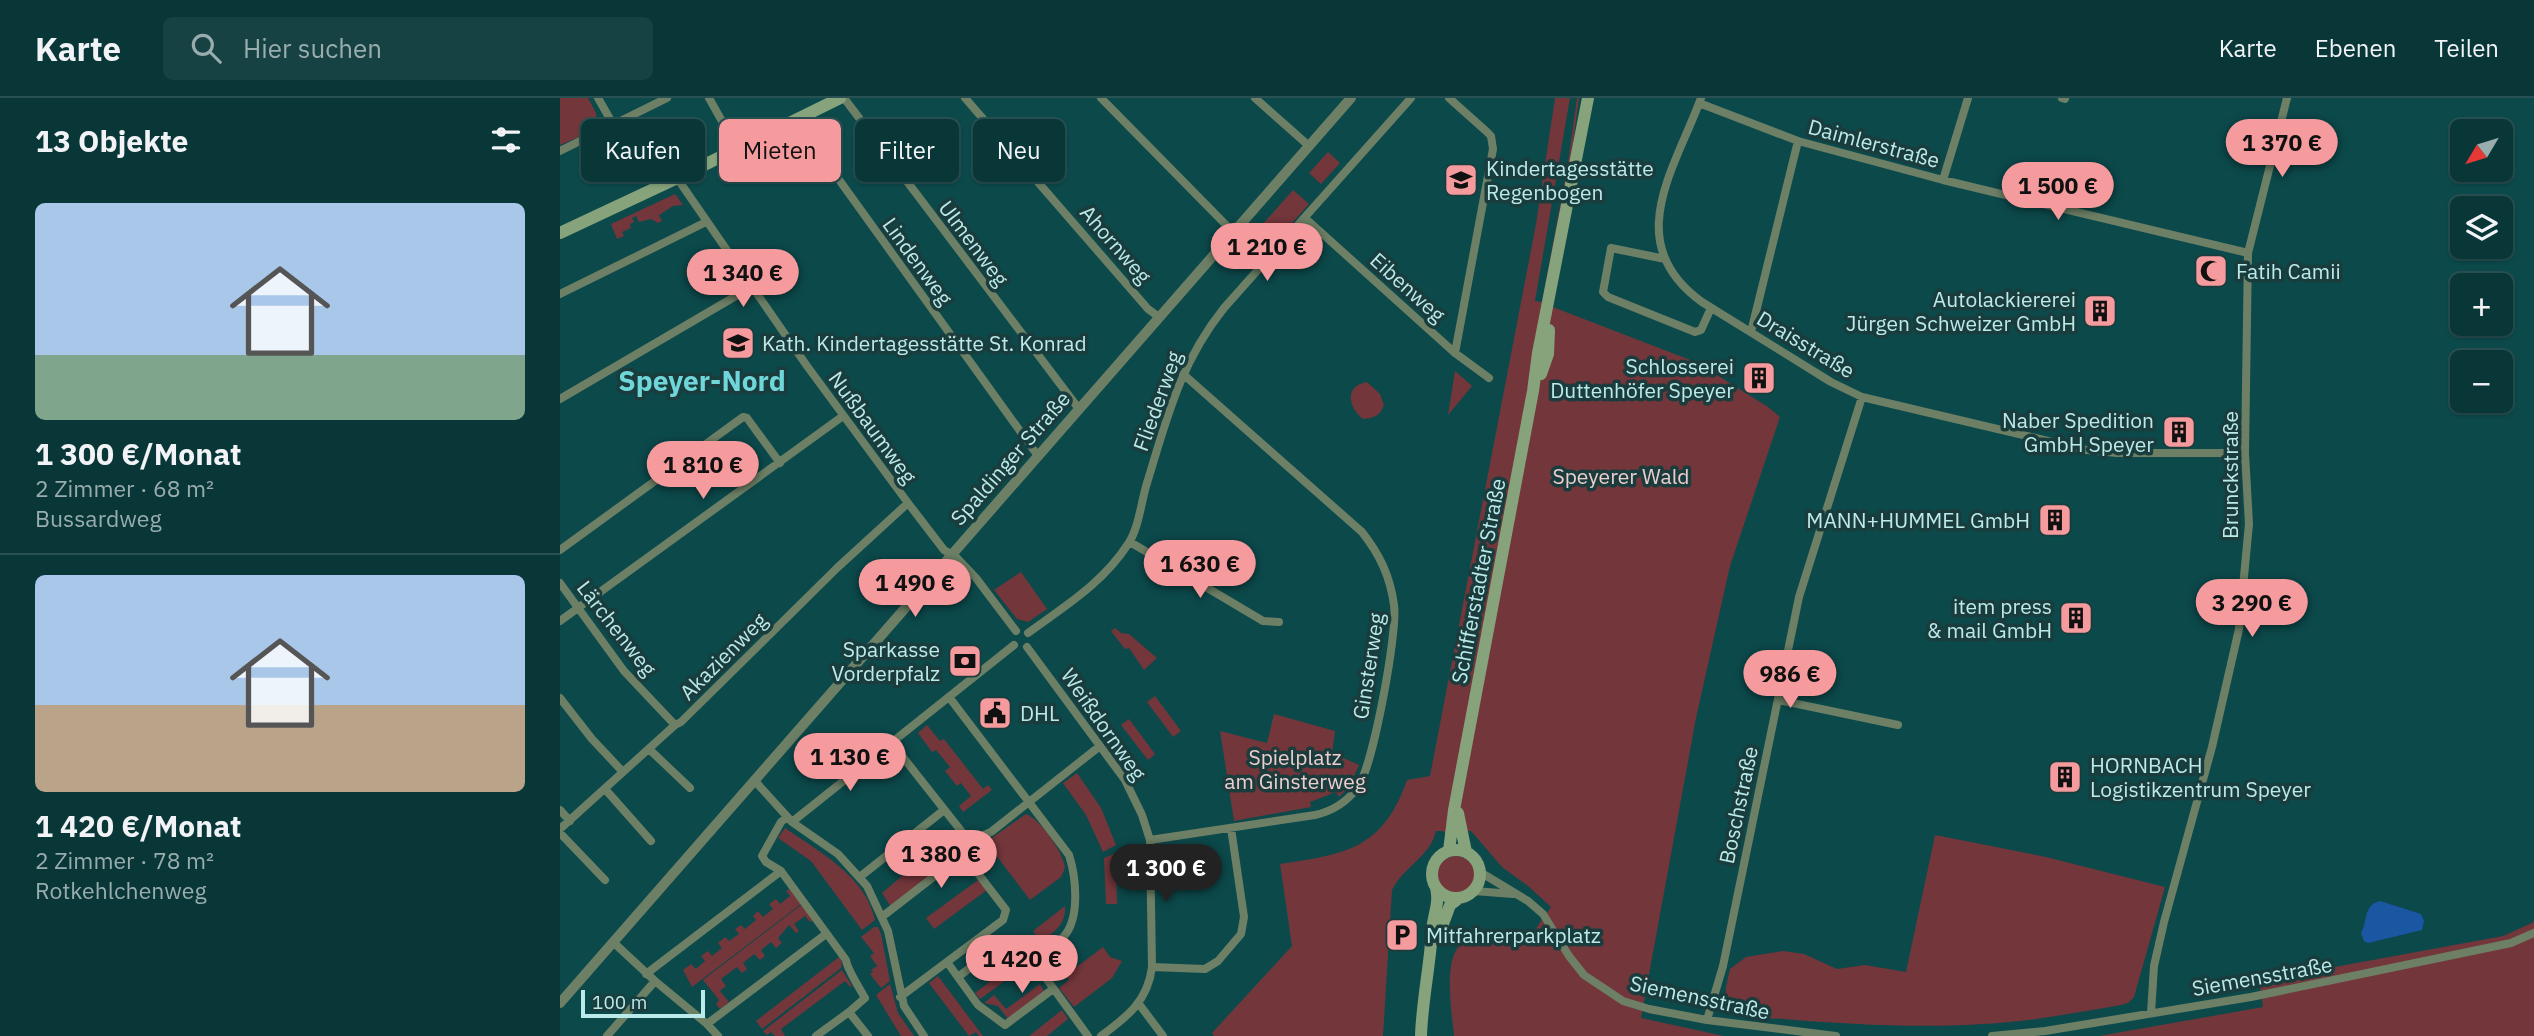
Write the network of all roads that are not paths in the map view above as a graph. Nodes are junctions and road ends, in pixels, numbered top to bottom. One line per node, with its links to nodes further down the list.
1 (598, 98): 16 (street)
2 (667, 98): 17 (street)
3 (709, 98): 18 (street)
4 (842, 98): 19 (main road); 45 (street, Ulmenweg)
5 (965, 98): 38 (street, Ahornweg)
6 (1101, 98): 31 (street)
7 (1255, 98): 22 (street)
8 (1351, 98): 22 (street, Spaldinger Straße)
9 (1411, 98): 29 (street, Fliederweg)
10 (1449, 98): 40 (street)
11 (1582, 98): 23 (main road, Schifferstadter Straße)
12 (1588, 98): 23 (main road, Schifferstadter Straße)
13 (1968, 98): 25 (street)
14 (2287, 98): 33 (street, Brunckstraße)
15 (1700, 101): 21 (street, Daimlerstraße); 34 (street, Draisstraße)
16 (610, 119)
17 (627, 119)
18 (721, 119)
19 (798, 119)
20 (581, 141): 24 (street)
21 (1798, 141): 25 (street, Daimlerstraße); 39 (street)
22 (1308, 145): 31 (street, Spaldinger Straße)
23 (1578, 146): 71 (main road, Schifferstadter Straße)
24 (560, 151)
25 (1942, 180): 33 (street, Daimlerstraße)
26 (668, 182): 32 (main road)
27 (680, 182): 30 (street, Nußbaumweg)
28 (841, 182): 48 (street, Lindenweg)
29 (1306, 219): 40 (street, Eibenweg); 41 (street, Fliederweg)
30 (706, 222): 35 (street, Nußbaumweg); 36 (street)
31 (1233, 232): 38 (street, Spaldinger Straße)
32 (560, 233)
33 (2248, 253): 47 (street, Brunckstraße)
34 (1665, 259): 37 (street, Draisstraße); 37 (street)
35 (753, 286): 44 (street); 46 (street, Nußbaumweg)
36 (560, 294)
37 (1711, 308): 39 (street, Draisstraße)
38 (1158, 317): 45 (street, Spaldinger Straße)
39 (1751, 332): 43 (street, Draisstraße)
40 (1455, 353): 42 (street, Eibenweg)
41 (1184, 374): 51 (street, Fliederweg); 80 (street, Ginsterweg)
42 (1489, 378)
43 (1862, 397): 47 (street, Draisstraße); 64 (street, Boschstraße)
44 (560, 399)
45 (1079, 409): 48 (street, Spaldinger Straße)
46 (843, 416): 49 (street); 50 (street, Nußbaumweg)
47 (2245, 453): 112 (street, Brunckstraße)
48 (1038, 456): 53 (street, Spaldinger Straße)
49 (780, 463): 52 (street); 55 (street)
50 (908, 503): 53 (street, Nußbaumweg); 65 (street, Akazienweg)
51 (1130, 542): 57 (street); 59 (street, Fliederweg)
52 (560, 550)
53 (951, 554): 58 (street); 72 (street, Spaldinger Straße)
54 (560, 583): 55 (street, Lärchenweg)
55 (578, 607): 56 (street); 65 (street, Lärchenweg)
56 (560, 621)
57 (1279, 622)
58 (1016, 631): 59 (street); 60 (street)
59 (1028, 633): 61 (street)
60 (1014, 645): 61 (street); 62 (street)
61 (1027, 647): 68 (street, Weißdornweg)
62 (949, 697): 67 (street); 75 (street)
63 (560, 698): 70 (street)
64 (1777, 700): 66 (street); 113 (street, Boschstraße)
65 (675, 725): 69 (street, Akazienweg)
66 (1898, 725)
67 (891, 742): 77 (street); 78 (street)
68 (1100, 746): 75 (street); 83 (street, Weißdornweg)
69 (649, 749): 70 (street, Akazienweg); 73 (street)
70 (623, 772): 74 (street, Akazienweg)
71 (1460, 778): 85 (main road, Schifferstadter Straße); 86 (main road, Schifferstadter Straße)
72 (754, 780): 78 (street); 100 (street, Spaldinger Straße)
73 (690, 788)
74 (605, 789): 79 (street, Akazienweg); 84 (street)
75 (1030, 801): 82 (street); 107 (street)
76 (560, 810): 79 (street)
77 (944, 810): 82 (street); 90 (street)
78 (789, 819): 88 (street); 90 (street)
79 (570, 821): 81 (street, Akazienweg)
80 (1231, 828): 83 (street, Ginsterweg); 103 (street)
81 (560, 831): 91 (street)
82 (972, 840): 87 (street)
83 (1150, 840): 103 (street, Weißdornweg)
84 (652, 841)
85 (1449, 851): 86 (main road); 92 (main road)
86 (1466, 852): 89 (main road)
87 (963, 854): 96 (street); 102 (street)
88 (780, 871): 98 (street); 104 (street)
89 (1480, 872): 93 (main road); 94 (street, Siemensstraße)
90 (861, 876): 96 (street)
91 (605, 880)
92 (1436, 888): 95 (main road); 101 (main road)
93 (1474, 891): 94 (street); 95 (main road)
94 (1520, 895): 113 (street, Siemensstraße)
95 (1459, 898): 101 (main road)
96 (883, 916): 108 (street)
97 (2534, 933): 112 (street, Siemensstraße)
98 (826, 934): 111 (street); 114 (street)
99 (1008, 939): 105 (street)
100 (613, 942): 104 (street); 109 (street, Spaldinger Straße)
101 (1432, 944): 123 (main road)
102 (947, 962): 105 (street); 108 (street)
103 (1152, 967): 110 (street, Weißdornweg)
104 (646, 974): 106 (street)
105 (958, 977): 107 (street)
106 (655, 981): 114 (street); 116 (street)
107 (1053, 989): 120 (street)
108 (900, 997): 119 (street)
109 (560, 1003)
110 (1139, 1004): 121 (street); 122 (street)
111 (849, 1012): 117 (street); 118 (street)
112 (2151, 1013): 125 (street, Siemensstraße)
113 (1707, 1020): 124 (street, Siemensstraße)
114 (708, 1024): 115 (street)
115 (714, 1035)
116 (607, 1036)
117 (816, 1036)
118 (867, 1036)
119 (924, 1036)
120 (1088, 1036)
121 (1101, 1036)
122 (1163, 1036)
123 (1421, 1036)
124 (1836, 1036)
125 (1992, 1036)

